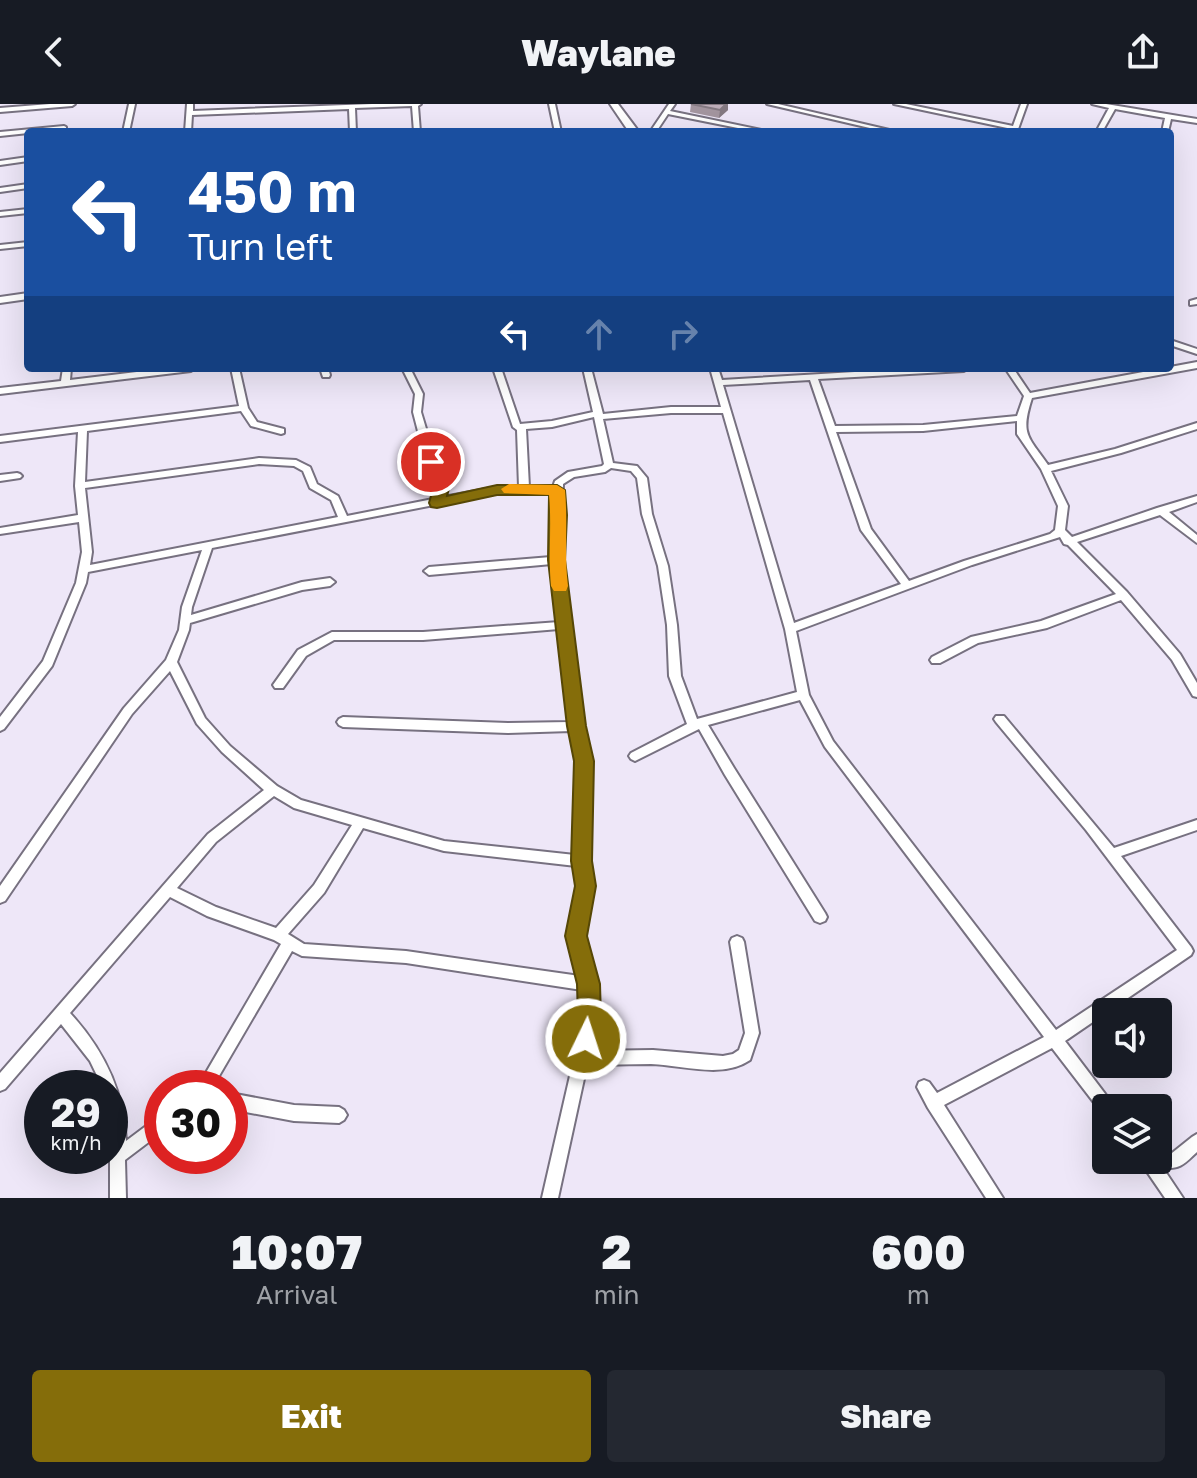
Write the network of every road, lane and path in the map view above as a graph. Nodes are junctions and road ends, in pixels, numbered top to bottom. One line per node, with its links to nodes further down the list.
1 (72, 104): 15 (street); 20 (street)
2 (132, 104): 21 (street)
3 (190, 104): 17 (street)
4 (416, 104): 14 (street); 24 (street)
5 (552, 104): 25 (street)
6 (614, 104): 26 (street)
7 (672, 104): 16 (street)
8 (770, 104): 29 (street)
9 (897, 104): 30 (street)
10 (1024, 104): 31 (street)
11 (1095, 104): 12 (street)
12 (1113, 107): 18 (street); 32 (street)
13 (254, 108): 14 (street); 17 (street)
14 (352, 108): 23 (street)
15 (0, 110)
16 (667, 112): 27 (street); 28 (street)
17 (191, 113): 22 (street)
18 (1169, 116): 19 (street); 33 (street)
19 (1197, 121)
20 (65, 128)
21 (127, 128)
22 (189, 128)
23 (353, 128)
24 (417, 128)
25 (557, 128)
26 (631, 128)
27 (656, 128)
28 (748, 128)
29 (877, 128)
30 (1006, 128)
31 (1016, 128)
32 (1101, 128)
33 (1166, 128)
34 (24, 132): 35 (street)
35 (0, 134)
36 (24, 160): 37 (street)
37 (0, 163)
38 (24, 187): 39 (street)
39 (0, 190)
40 (24, 211): 41 (street)
41 (0, 214)
42 (24, 244): 43 (street)
43 (0, 247)
44 (24, 297): 45 (street)
45 (0, 300)
46 (1174, 343): 47 (street)
47 (1197, 352)
48 (1197, 365): 49 (street)
49 (1174, 369)
50 (66, 372): 61 (street)
51 (140, 372): 61 (street)
52 (236, 372): 65 (street)
53 (408, 372): 83 (street)
54 (498, 372): 70 (street)
55 (588, 372): 67 (street)
56 (715, 372): 62 (street)
57 (897, 372): 60 (street)
58 (1012, 372): 64 (street)
59 (1159, 372): 64 (street)
60 (813, 377): 62 (street); 72 (street)
61 (65, 382): 63 (street)
62 (719, 383): 66 (street)
63 (0, 391)
64 (1028, 396): 68 (street)
65 (244, 408): 71 (street); 73 (street)
66 (725, 410): 67 (street); 100 (street)
67 (600, 415): 70 (street); 75 (street)
68 (1021, 418): 72 (street); 76 (street)
69 (1197, 426): 76 (street)
70 (521, 428): 80 (street)
71 (83, 429): 74 (street); 79 (street)
72 (833, 429): 96 (street)
73 (281, 431)
74 (0, 439)
75 (609, 465): 81 (street); 109 (street)
76 (1046, 469): 88 (street)
77 (17, 476): 78 (street)
78 (0, 478)
79 (80, 486): 85 (street); 86 (street)
80 (524, 490): 81 (street); 83 (street)
81 (557, 490): 92 (street)
82 (1197, 499): 84 (street)
83 (437, 503): 86 (street)
84 (1160, 510): 89 (street); 90 (street)
85 (83, 518): 87 (street); 93 (street)
86 (343, 518): 91 (street)
87 (0, 531)
88 (1060, 531): 90 (street); 96 (street)
89 (1197, 540)
90 (1068, 542): 97 (street)
91 (208, 546): 93 (street); 98 (street)
92 (556, 560): 94 (street); 99 (street)
93 (85, 569): 110 (street)
94 (429, 571)
95 (330, 582): 98 (street)
96 (907, 585): 100 (street)
97 (1123, 595): 101 (street); 103 (street)
98 (187, 620): 102 (street)
99 (565, 625): 104 (street); 111 (street)
100 (790, 629): 106 (street)
101 (936, 660)
102 (171, 662): 113 (street); 119 (street)
103 (1194, 679): 105 (street)
104 (279, 685)
105 (1197, 693)
106 (803, 695): 109 (street); 126 (street)
107 (1000, 719): 116 (street)
108 (343, 722): 111 (street)
109 (697, 723): 112 (street); 120 (street)
110 (0, 726)
111 (576, 726): 117 (street)
112 (635, 756)
113 (273, 790): 114 (street); 118 (street)
114 (360, 822): 117 (street); 121 (street)
115 (1197, 825): 116 (street)
116 (1112, 854): 123 (street)
117 (581, 861): 124 (street)
118 (167, 889): 121 (street); 125 (street)
119 (0, 897)
120 (820, 917)
121 (284, 940): 124 (street); 129 (street)
122 (737, 942): 127 (street)
123 (1191, 949): 126 (street)
124 (589, 984): 127 (street)
125 (61, 1014): 128 (street); 130 (street)
126 (1053, 1040): 132 (street); 133 (street)
127 (583, 1058): 143 (street)
128 (103, 1070)
129 (214, 1070)
130 (0, 1084)
131 (924, 1087): 133 (street)
132 (1096, 1094)
133 (933, 1103): 144 (street)
134 (248, 1104): 135 (street)
135 (339, 1115)
136 (144, 1136): 138 (street)
137 (1197, 1142): 139 (street)
138 (128, 1148)
139 (1172, 1161)
140 (117, 1174): 142 (street)
141 (1157, 1174): 145 (street)
142 (118, 1198)
143 (550, 1198)
144 (995, 1198)
145 (1175, 1198)

